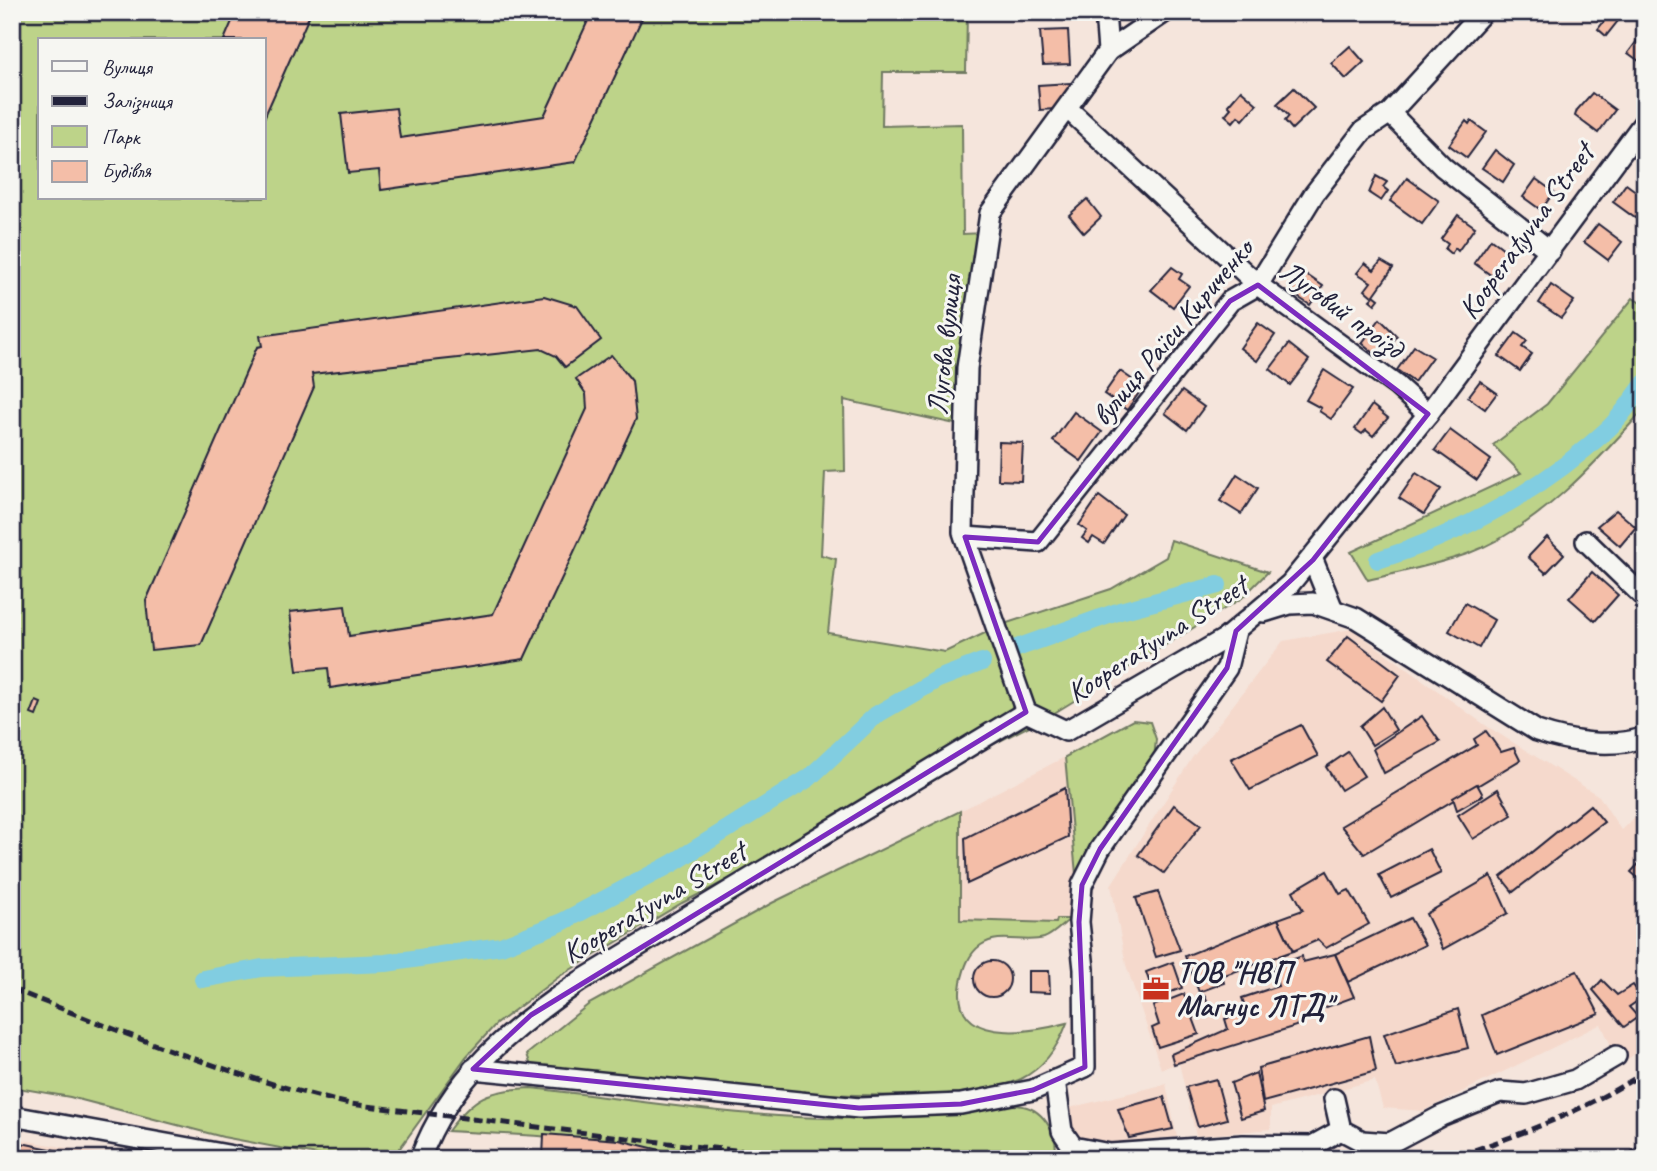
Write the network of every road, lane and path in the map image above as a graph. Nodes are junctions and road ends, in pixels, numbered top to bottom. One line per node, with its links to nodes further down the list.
1 (1105, 12): 4 (street)
2 (1165, 12): 4 (street)
3 (1483, 12): 6 (street, вулиця Раїси Кириченко)
4 (1108, 51): 5 (street, Лугова вулиця)
5 (1068, 109): 9 (street, Луговий проїзд); 11 (street, Лугова вулиця)
6 (1390, 113): 8 (street); 9 (street, вулиця Раїси Кириченко)
7 (1645, 121): 8 (street, Kooperatyvna Street)
8 (1550, 251): 10 (street, Kooperatyvna Street)
9 (1258, 285): 10 (street, Луговий проїзд); 11 (street, вулиця Раїси Кириченко)
10 (1428, 414): 13 (street, Kooperatyvna Street)
11 (965, 537): 18 (street, Лугова вулиця)
12 (1586, 541): 14 (street)
13 (1313, 560): 15 (street); 16 (street, Kooperatyvna Street)
14 (1645, 598)
15 (1332, 607): 16 (street); 19 (street)
16 (1258, 615): 17 (street, Kooperatyvna Street)
17 (1236, 631): 18 (street, Kooperatyvna Street); 22 (street)
18 (1026, 712): 21 (street, Kooperatyvna Street)
19 (1645, 737)
20 (1616, 1056): 25 (street)
21 (473, 1069): 22 (street); 28 (street, Kooperatyvna Street)
22 (1055, 1080): 25 (street)
23 (1334, 1099): 25 (street)
24 (12, 1116): 27 (street)
25 (1341, 1130)
26 (1645, 1156): 29 (street)
27 (250, 1159)
28 (420, 1159)
29 (1640, 1159)

